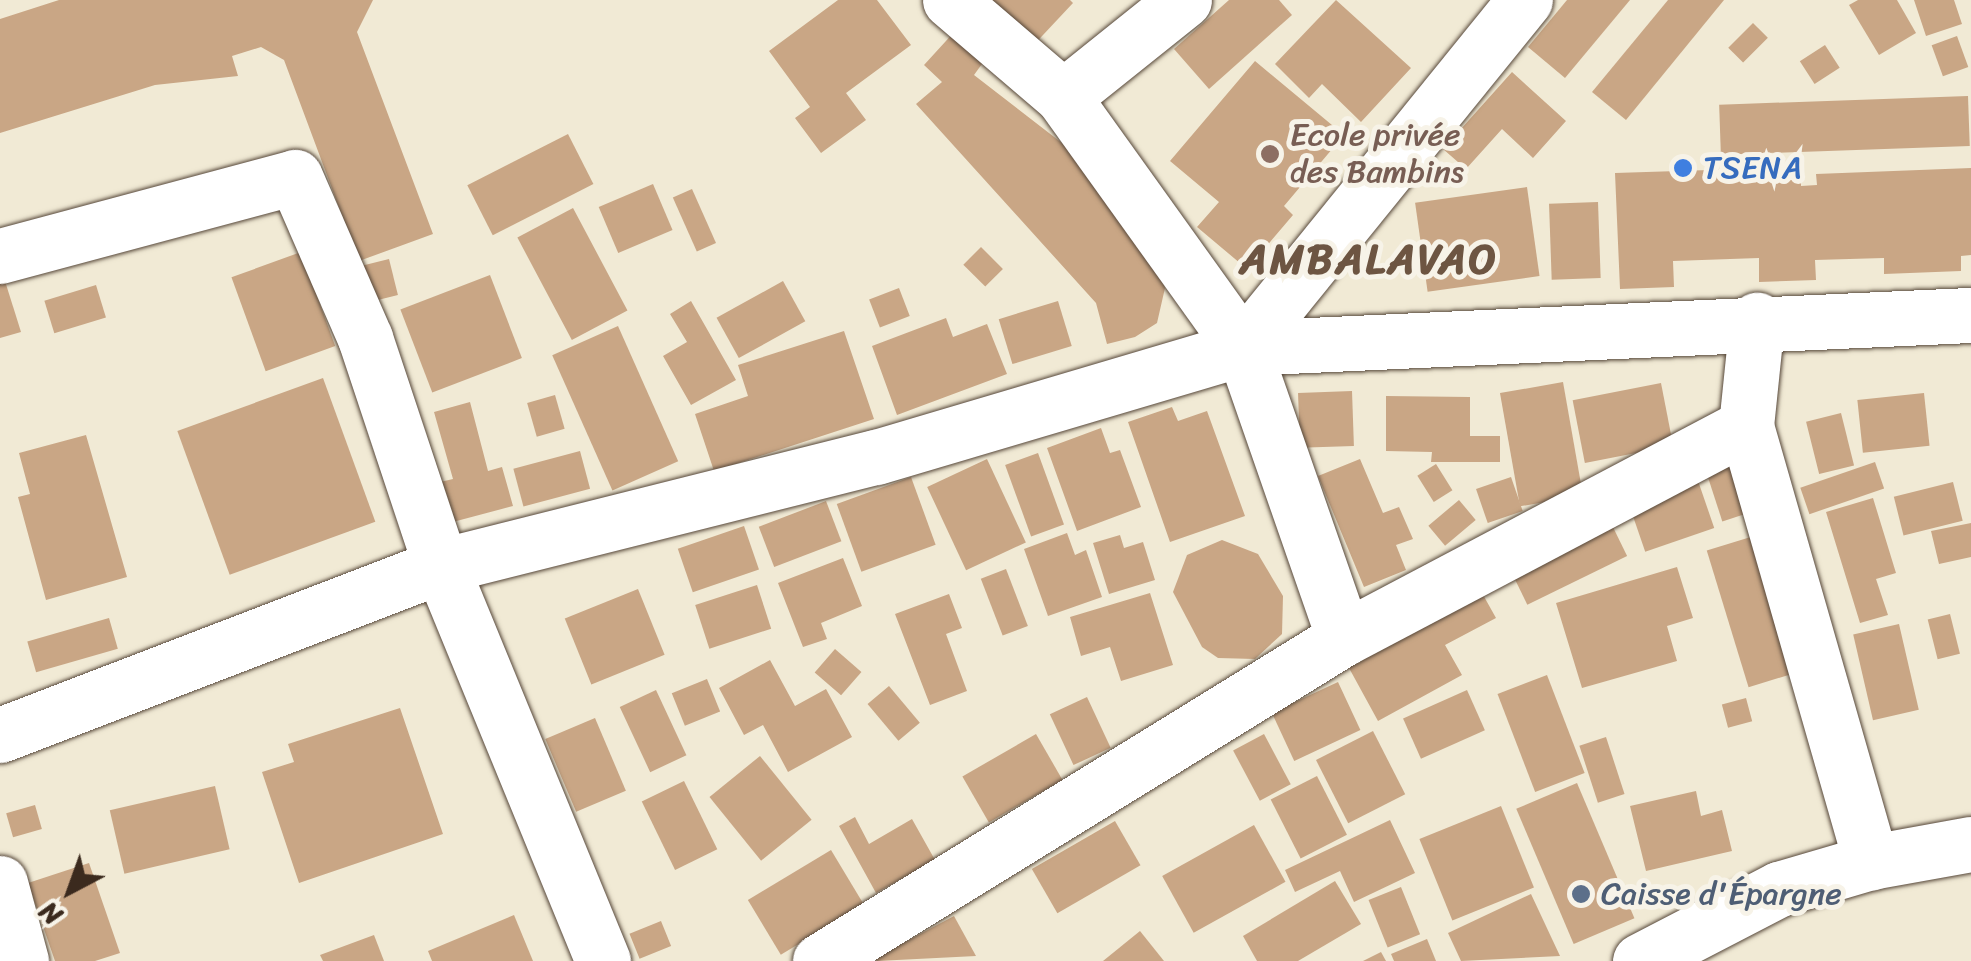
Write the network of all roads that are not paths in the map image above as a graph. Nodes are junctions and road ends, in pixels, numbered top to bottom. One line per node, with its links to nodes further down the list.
1 (950, 0): 4 (street)
2 (1184, 0): 4 (street)
3 (1525, 0): 8 (street)
4 (1063, 97): 8 (street)
5 (0, 256): 10 (street)
6 (1971, 315): 7 (street)
7 (1757, 320): 8 (street); 9 (street)
8 (1243, 348): 10 (street); 11 (street)
9 (1746, 426): 11 (street); 14 (street)
10 (441, 566): 12 (street); 17 (street)
11 (1344, 638): 18 (street)
12 (0, 734)
13 (1971, 844): 14 (street)
14 (1871, 862): 19 (street)
15 (0, 882): 16 (street)
16 (21, 961)
17 (603, 961)
18 (820, 961)
19 (1640, 961)

